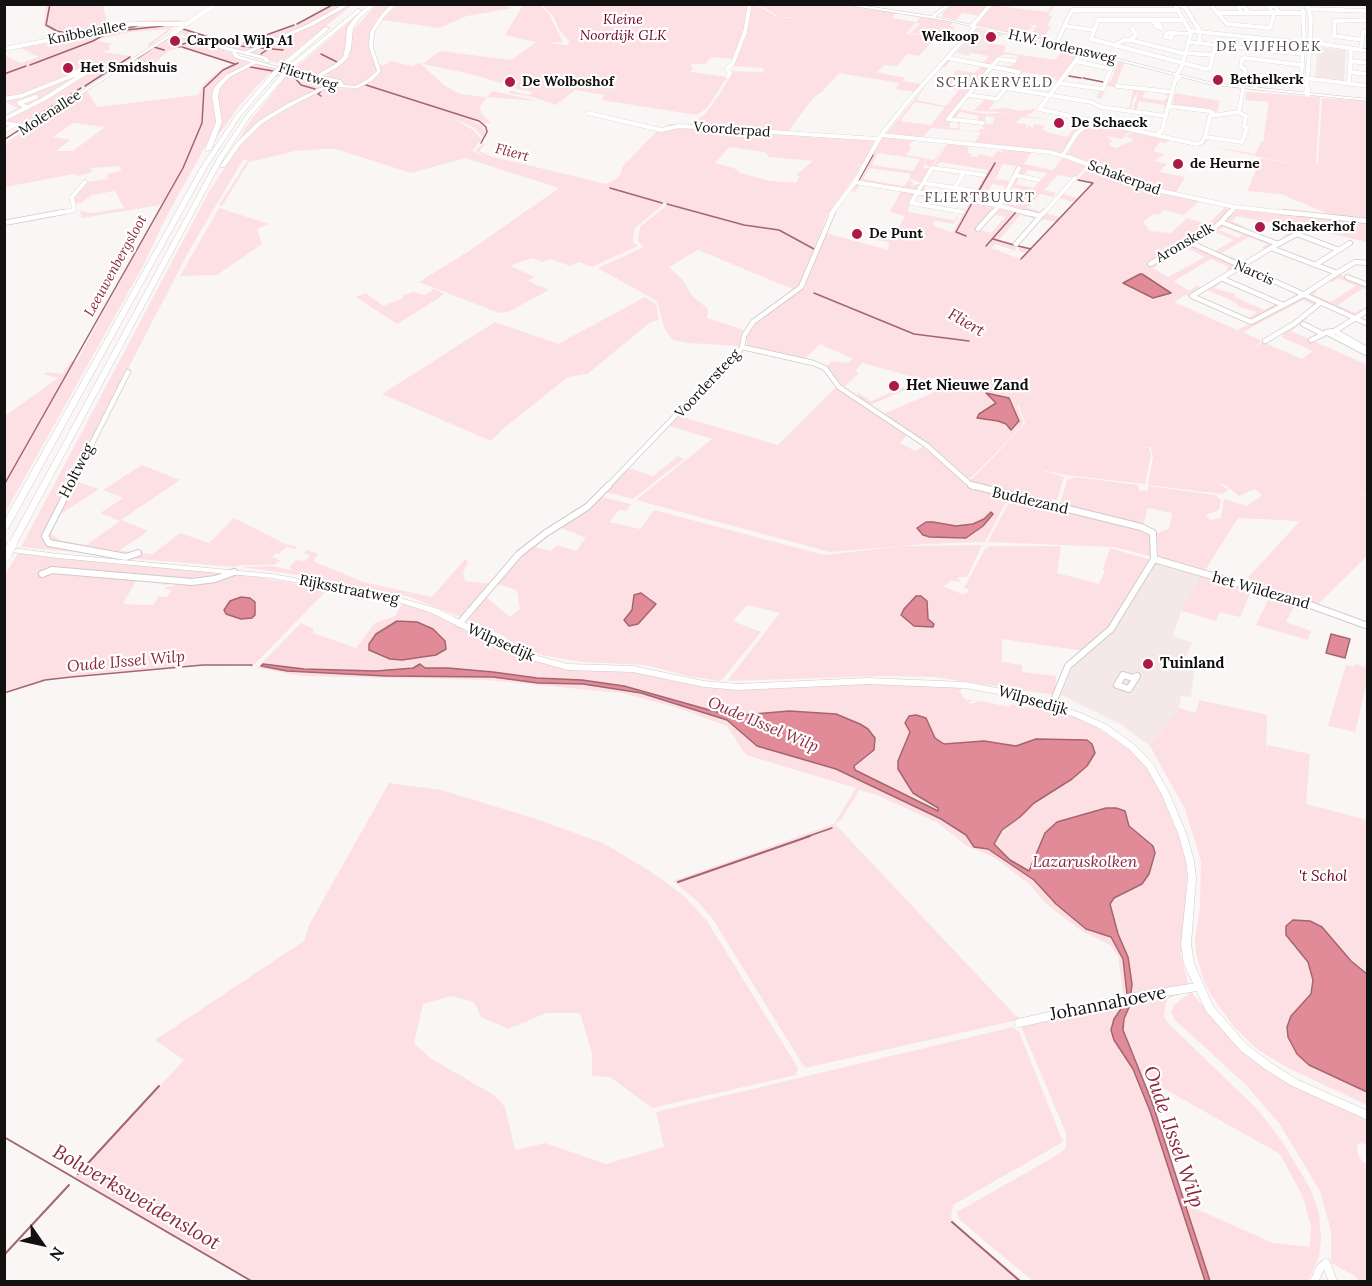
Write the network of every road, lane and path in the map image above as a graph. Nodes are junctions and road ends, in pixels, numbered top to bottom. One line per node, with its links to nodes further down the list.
1 (216, 4): 28 (street, Molenallee)
2 (349, 4): 58 (highway)
3 (358, 4): 120 (highway, bridge)
4 (368, 4): 129 (highway, bridge)
5 (374, 4): 82 (highway)
6 (394, 4): 89 (main road, Fliertweg)
7 (750, 4): 84 (street)
8 (842, 4): 23 (main road, H.W. Iordensweg)
9 (991, 4): 29 (street, Voordersteeg)
10 (1174, 5): 14 (street); 35 (street)
11 (1211, 5): 17 (street)
12 (948, 6): 23 (main road)
13 (1308, 7): 15 (street); 22 (street); 44 (street)
14 (1179, 10): 25 (street); 30 (street)
15 (1347, 11): 16 (street); 26 (street)
16 (1368, 11)
17 (1217, 13): 18 (street); 31 (street)
18 (1242, 13): 19 (street); 19 (street)
19 (1249, 13): 20 (street)
20 (1273, 13): 21 (street); 21 (street); 31 (street)
21 (1280, 13): 22 (street)
22 (1304, 13): 44 (street)
23 (935, 17): 29 (main road, H.W. Iordensweg)
24 (1126, 20): 25 (street); 32 (street); 40 (street)
25 (1185, 20): 34 (street)
26 (1355, 20): 27 (street); 41 (street)
27 (1368, 20)
28 (186, 24): 37 (street, Molenallee); 52 (street, Knibbelallee)
29 (974, 26): 46 (main road, H.W. Iordensweg); 65 (street, Voordersteeg)
30 (1065, 26): 32 (street); 46 (street)
31 (1244, 26): 38 (street)
32 (1094, 30): 48 (street)
33 (1368, 31): 41 (street)
34 (1191, 32): 35 (street); 36 (street); 43 (street)
35 (1201, 32): 39 (street); 45 (street)
36 (1173, 33)
37 (171, 34): 59 (main road); 113 (main road, Molenallee)
38 (1243, 36): 39 (street); 42 (street)
39 (1237, 37): 50 (street)
40 (1130, 40): 48 (street); 49 (street)
41 (1363, 40): 55 (street)
42 (1273, 41): 44 (street); 53 (street)
43 (1188, 42): 45 (street); 61 (street)
44 (1308, 42): 54 (street); 62 (street); 70 (street)
45 (1199, 43): 47 (street)
46 (1056, 44): 56 (main road, H.W. Iordensweg)
47 (1215, 45): 50 (street); 64 (street)
48 (1114, 46): 60 (street)
49 (1153, 46): 51 (street); 60 (street)
50 (1228, 46): 53 (street)
51 (1158, 47): 61 (street); 63 (street)
52 (4, 49)
53 (1264, 49): 62 (street)
54 (1351, 49): 55 (street); 68 (street)
55 (1361, 50): 57 (street)
56 (1083, 51): 67 (street); 83 (main road, H.W. Iordensweg)
57 (1368, 51)
58 (247, 52): 59 (main road); 69 (main road)
59 (237, 53): 71 (main road)
60 (1142, 53): 63 (street)
61 (1186, 54): 64 (street); 72 (street)
62 (1303, 54): 73 (street)
63 (1147, 55): 72 (street)
64 (1213, 55): 72 (street)
65 (948, 58): 75 (street); 117 (street, Voordersteeg)
66 (1015, 61): 75 (street)
67 (1075, 61): 87 (street); 87 (street)
68 (1350, 61): 74 (street); 76 (street)
69 (266, 62): 71 (main road); 82 (main road, Fliertweg); 90 (main road, Fliertweg)
70 (1309, 62): 73 (street); 85 (street)
71 (254, 63): 120 (highway)
72 (1183, 63): 83 (street)
73 (1302, 63): 79 (street); 86 (street)
74 (1368, 63)
75 (992, 66): 94 (street); 97 (street)
76 (1350, 72): 80 (street); 88 (street)
77 (64, 73): 78 (street)
78 (74, 74): 81 (street); 81 (street); 101 (street)
79 (1245, 74): 86 (street); 93 (street)
80 (1368, 74)
81 (82, 75): 104 (street)
82 (320, 75): 89 (main road, Fliertweg)
83 (1178, 76): 95 (main road, H.W. Iordensweg); 96 (street)
84 (728, 77)
85 (1308, 78): 86 (street); 88 (street); 98 (street)
86 (1302, 81)
87 (1058, 83): 99 (street)
88 (1348, 83): 92 (street)
89 (338, 85): 90 (main road, Fliertweg)
90 (328, 86): 129 (highway)
91 (1117, 86): 96 (street)
92 (1368, 86)
93 (1255, 87)
94 (1006, 88): 97 (street); 99 (street)
95 (1243, 89): 98 (main road, H.W. Iordensweg); 105 (street)
96 (1172, 92): 103 (street)
97 (967, 95): 111 (street)
98 (1308, 95): 102 (main road, H.W. Iordensweg)
99 (1048, 96): 108 (street); 110 (street)
100 (36, 97): 104 (street)
101 (4, 99)
102 (1368, 100)
103 (1168, 105): 107 (street); 108 (street)
104 (27, 108): 109 (street)
105 (1238, 112): 107 (street); 116 (street)
106 (588, 113): 117 (street, Voorderpad)
107 (1215, 115): 116 (street)
108 (1166, 116): 115 (street)
109 (4, 121): 112 (street)
110 (1093, 121): 115 (street); 119 (street)
111 (983, 123)
112 (15, 125): 113 (street); 114 (street)
113 (30, 126): 118 (main road, Molenallee)
114 (4, 131)
115 (1157, 135): 116 (street)
116 (1205, 136)
117 (880, 137): 119 (street, Schakerpad); 128 (street, Voordersteeg)
118 (4, 143)
119 (1063, 155): 135 (street, Schakerpad)
120 (204, 167): 170 (highway)
121 (1019, 168): 124 (street)
122 (964, 172): 123 (street); 130 (street); 131 (street)
123 (984, 175)
124 (1015, 175): 126 (street); 134 (street)
125 (1075, 178): 137 (street)
126 (1039, 180)
127 (86, 182): 140 (street)
128 (855, 182): 133 (street); 167 (street, Voordersteeg)
129 (207, 183): 172 (highway)
130 (923, 183): 131 (street); 133 (street)
131 (956, 188): 132 (street)
132 (975, 191)
133 (917, 192): 134 (street); 136 (street)
134 (999, 206): 137 (street); 141 (street)
135 (1235, 207): 138 (street, Schakerpad); 139 (street, Aronskelk)
136 (963, 212)
137 (1040, 216): 144 (street)
138 (1368, 221)
139 (1221, 222): 142 (street, Aronskelk); 145 (street)
140 (4, 223)
141 (978, 229)
142 (1189, 242): 149 (street, Aronskelk); 151 (street, Narcis)
143 (1350, 243): 147 (street)
144 (1016, 244)
145 (1278, 244): 146 (street); 147 (street)
146 (1271, 248): 150 (street); 151 (street)
147 (1339, 250): 150 (street)
148 (1368, 263): 152 (street)
149 (1150, 264)
150 (1315, 265): 152 (street)
151 (1239, 267): 154 (street); 156 (street, Narcis)
152 (1337, 273): 156 (street)
153 (1347, 277): 155 (street)
154 (1221, 278): 158 (street); 158 (street)
155 (1368, 285)
156 (1303, 295): 157 (street, Narcis); 158 (street)
157 (1320, 303): 160 (street, Narcis); 166 (street)
158 (1283, 305)
159 (1368, 310): 160 (street)
160 (1354, 319): 162 (street, Narcis); 163 (street)
161 (1303, 324): 164 (street)
162 (1368, 324)
163 (1335, 331): 164 (street); 168 (street)
164 (1324, 334): 165 (street); 168 (street)
165 (1311, 340)
166 (1265, 341)
167 (742, 348): 175 (street, Buddezand); 178 (street, Voordersteeg)
168 (1367, 353)
169 (128, 372): 171 (street, Holtweg)
170 (4, 529)
171 (79, 549): 173 (street); 174 (street)
172 (7, 552): 174 (main road, Rijksstraatweg)
173 (138, 553)
174 (72, 558): 176 (main road, Rijksstraatweg)
175 (1154, 559): 179 (street, het Wildezand); 180 (street)
176 (234, 572): 177 (street, Rijksstraatweg); 178 (main road, Rijksstraatweg)
177 (42, 574)
178 (459, 624): 180 (main road, Wilpsedijk)
179 (1368, 626)
180 (1052, 705): 181 (main road, Wilpsedijk)
181 (1197, 987): 182 (street, Johannahoeve); 183 (main road, Wilpsedijk)
182 (1018, 1023)
183 (1368, 1116)
184 (1314, 1281): 185 (street)
185 (1333, 1281)

